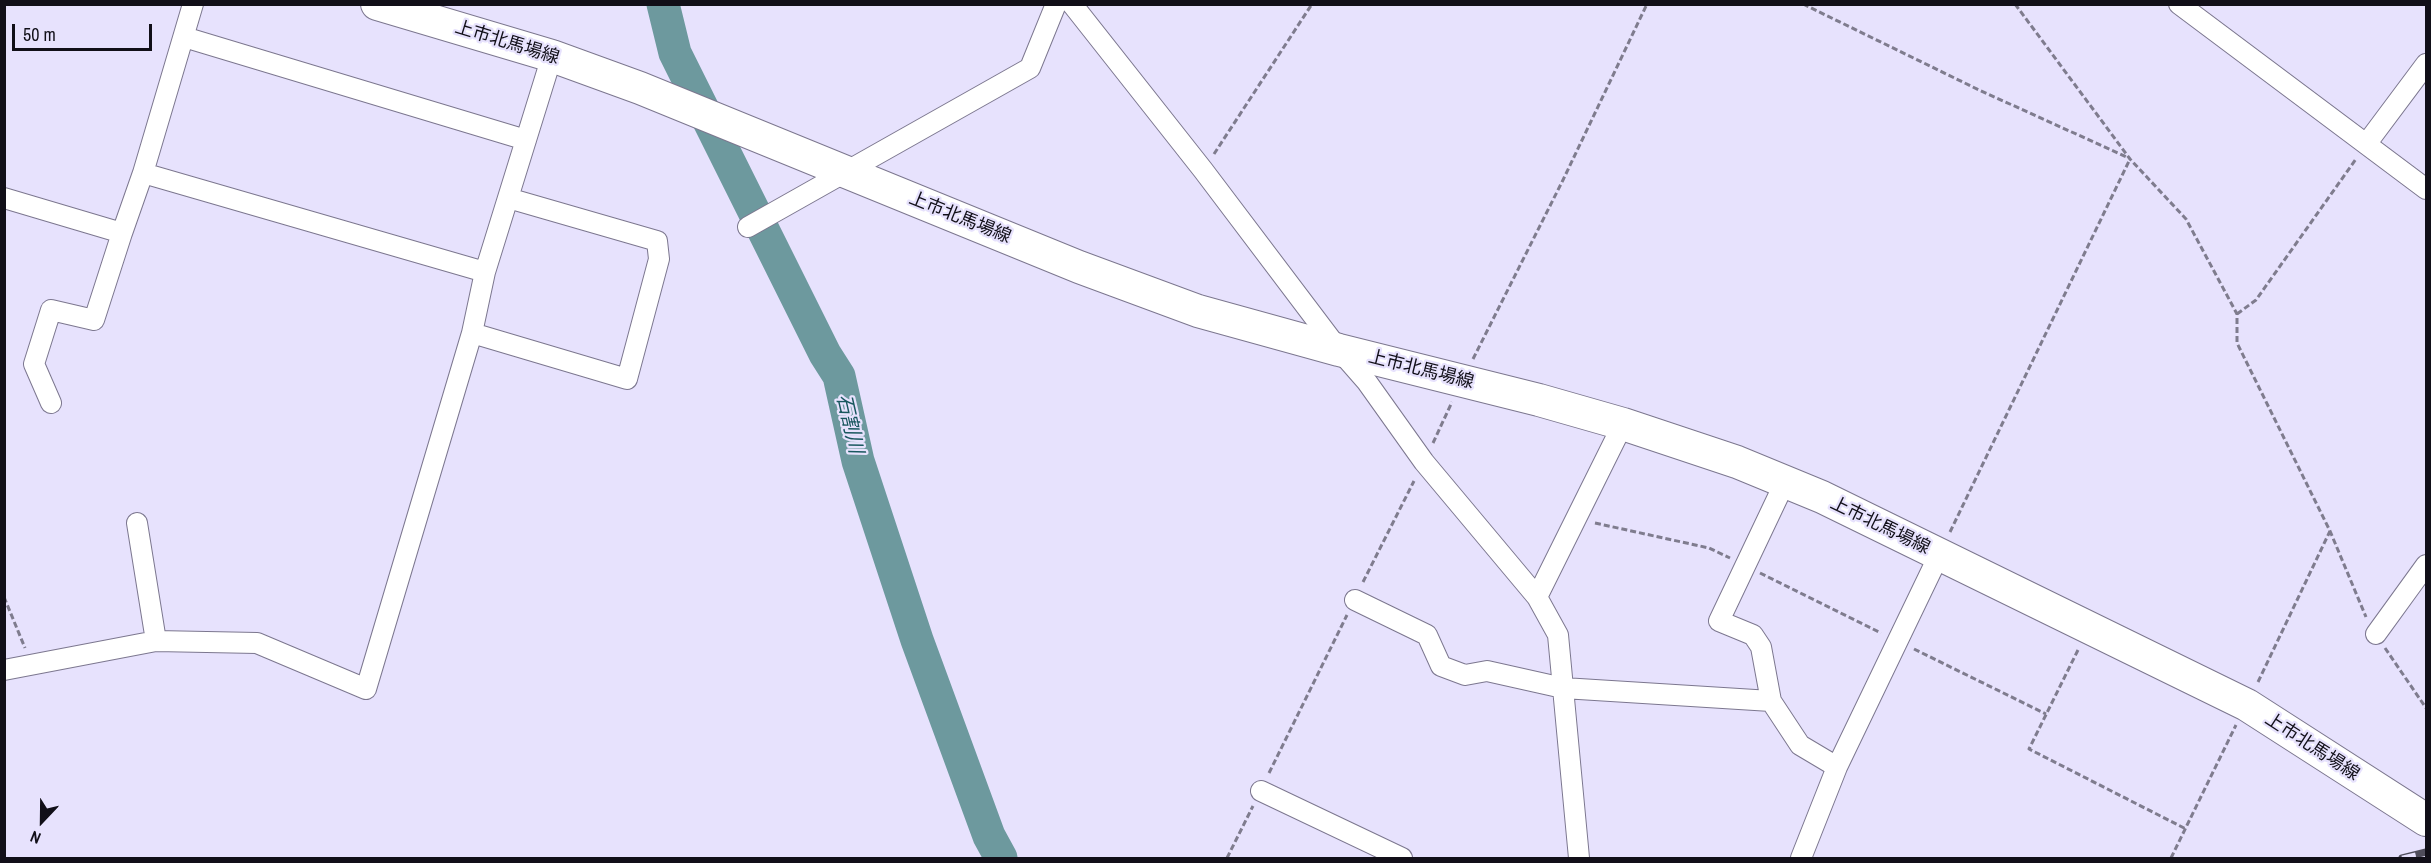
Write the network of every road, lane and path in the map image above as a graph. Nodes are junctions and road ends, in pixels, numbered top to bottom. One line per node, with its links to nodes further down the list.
1 (193, 4): 10 (street)
2 (376, 4): 11 (main road, 上市北馬場線)
3 (1056, 4): 17 (street)
4 (1072, 4): 16 (street)
5 (1312, 4): 16 (path)
6 (1647, 4): 28 (path)
7 (1803, 4): 15 (path)
8 (2015, 4): 15 (path)
9 (2179, 4): 14 (street)
10 (184, 37): 13 (street); 18 (street)
11 (552, 56): 13 (street); 17 (main road, 上市北馬場線)
12 (2427, 64): 14 (street)
13 (526, 140): 21 (street)
14 (2367, 143): 19 (street); 25 (path)
15 (2130, 159): 25 (path); 35 (path)
16 (1203, 170): 27 (street)
17 (846, 172): 22 (street); 27 (main road, 上市北馬場線)
18 (143, 173): 23 (street); 24 (street)
19 (2427, 189)
20 (4, 198): 23 (street)
21 (508, 198): 24 (street); 26 (street)
22 (748, 227)
23 (122, 234): 29 (street)
24 (485, 272): 26 (street)
25 (2237, 314): 49 (path)
26 (472, 333): 43 (street)
27 (1339, 350): 28 (main road, 上市北馬場線); 31 (street)
28 (1462, 381): 30 (main road, 上市北馬場線); 31 (path)
29 (51, 402)
30 (1623, 424): 32 (main road, 上市北馬場線); 33 (street)
31 (1424, 462): 39 (street); 40 (path)
32 (1785, 482): 35 (main road, 上市北馬場線); 37 (street)
33 (1576, 519): 37 (path); 39 (street)
34 (137, 523): 43 (street)
35 (1939, 555): 41 (main road, 上市北馬場線); 44 (street)
36 (2427, 565): 42 (street)
37 (1745, 566): 44 (path); 48 (street)
38 (4, 597): 45 (path)
39 (1537, 597): 47 (street)
40 (1355, 600): 47 (street); 52 (path)
41 (2089, 628): 49 (main road, 上市北馬場線); 50 (path)
42 (2376, 634)
43 (156, 641): 45 (street)
44 (1898, 641): 50 (path); 51 (street)
45 (31, 665): 46 (street)
46 (4, 670)
47 (1563, 688): 48 (street); 57 (street)
48 (1771, 701): 51 (street)
49 (2247, 705): 53 (main road, 上市北馬場線); 54 (path)
50 (2046, 714): 54 (path)
51 (1838, 767): 58 (street)
52 (1261, 791): 55 (path); 56 (street)
53 (2427, 820)
54 (2186, 829): 59 (path)
55 (1227, 858)
56 (1402, 858)
57 (1579, 858)
58 (1802, 858)
59 (2171, 858)

